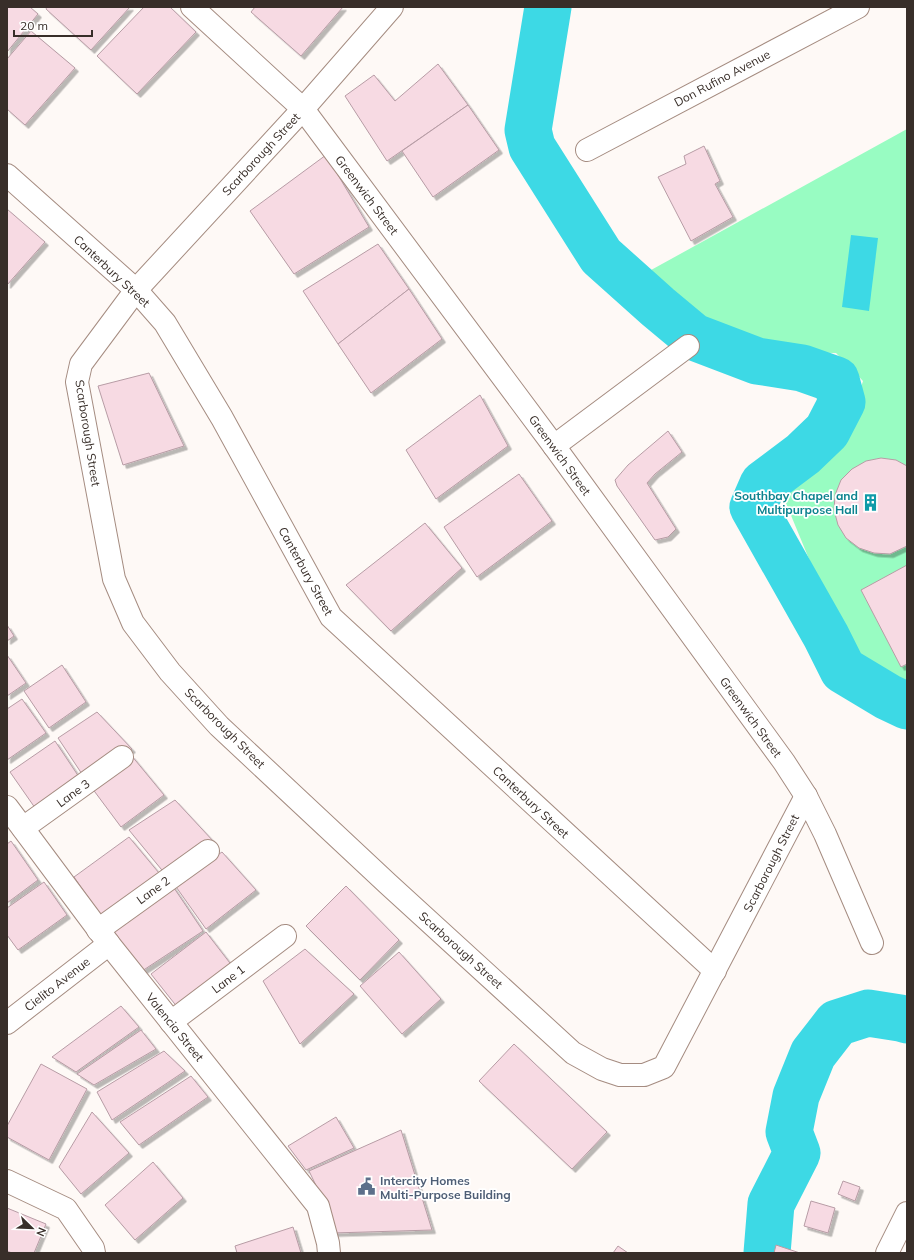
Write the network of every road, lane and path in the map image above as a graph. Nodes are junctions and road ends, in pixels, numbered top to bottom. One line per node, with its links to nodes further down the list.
1 (192, 7): 4 (street, Greenwich Street)
2 (392, 7): 4 (street, Scarborough Street)
3 (858, 7): 5 (street, Don Rufino Avenue)
4 (303, 109): 7 (street, Scarborough Street); 9 (street, Greenwich Street)
5 (587, 150)
6 (7, 176): 7 (street, Canterbury Street)
7 (136, 290): 18 (street, Canterbury Street); 18 (street, Scarborough Street)
8 (688, 346): 9 (street)
9 (554, 446): 11 (street, Greenwich Street)
10 (122, 757): 13 (street, Lane 3)
11 (806, 796): 17 (street, Greenwich Street); 18 (street, Scarborough Street)
12 (7, 807): 13 (street, Valencia Street)
13 (23, 828): 16 (street, Valencia Street)
14 (208, 851): 16 (street, Lane 2)
15 (285, 936): 19 (street, Lane 1)
16 (103, 937): 19 (street, Valencia Street); 20 (street, Cielito Avenue)
17 (872, 943)
18 (715, 971)
19 (171, 1022): 24 (street, Valencia Street)
20 (7, 1023)
21 (7, 1181): 23 (street)
22 (907, 1213): 25 (street)
23 (94, 1253)
24 (328, 1253)
25 (888, 1253)

